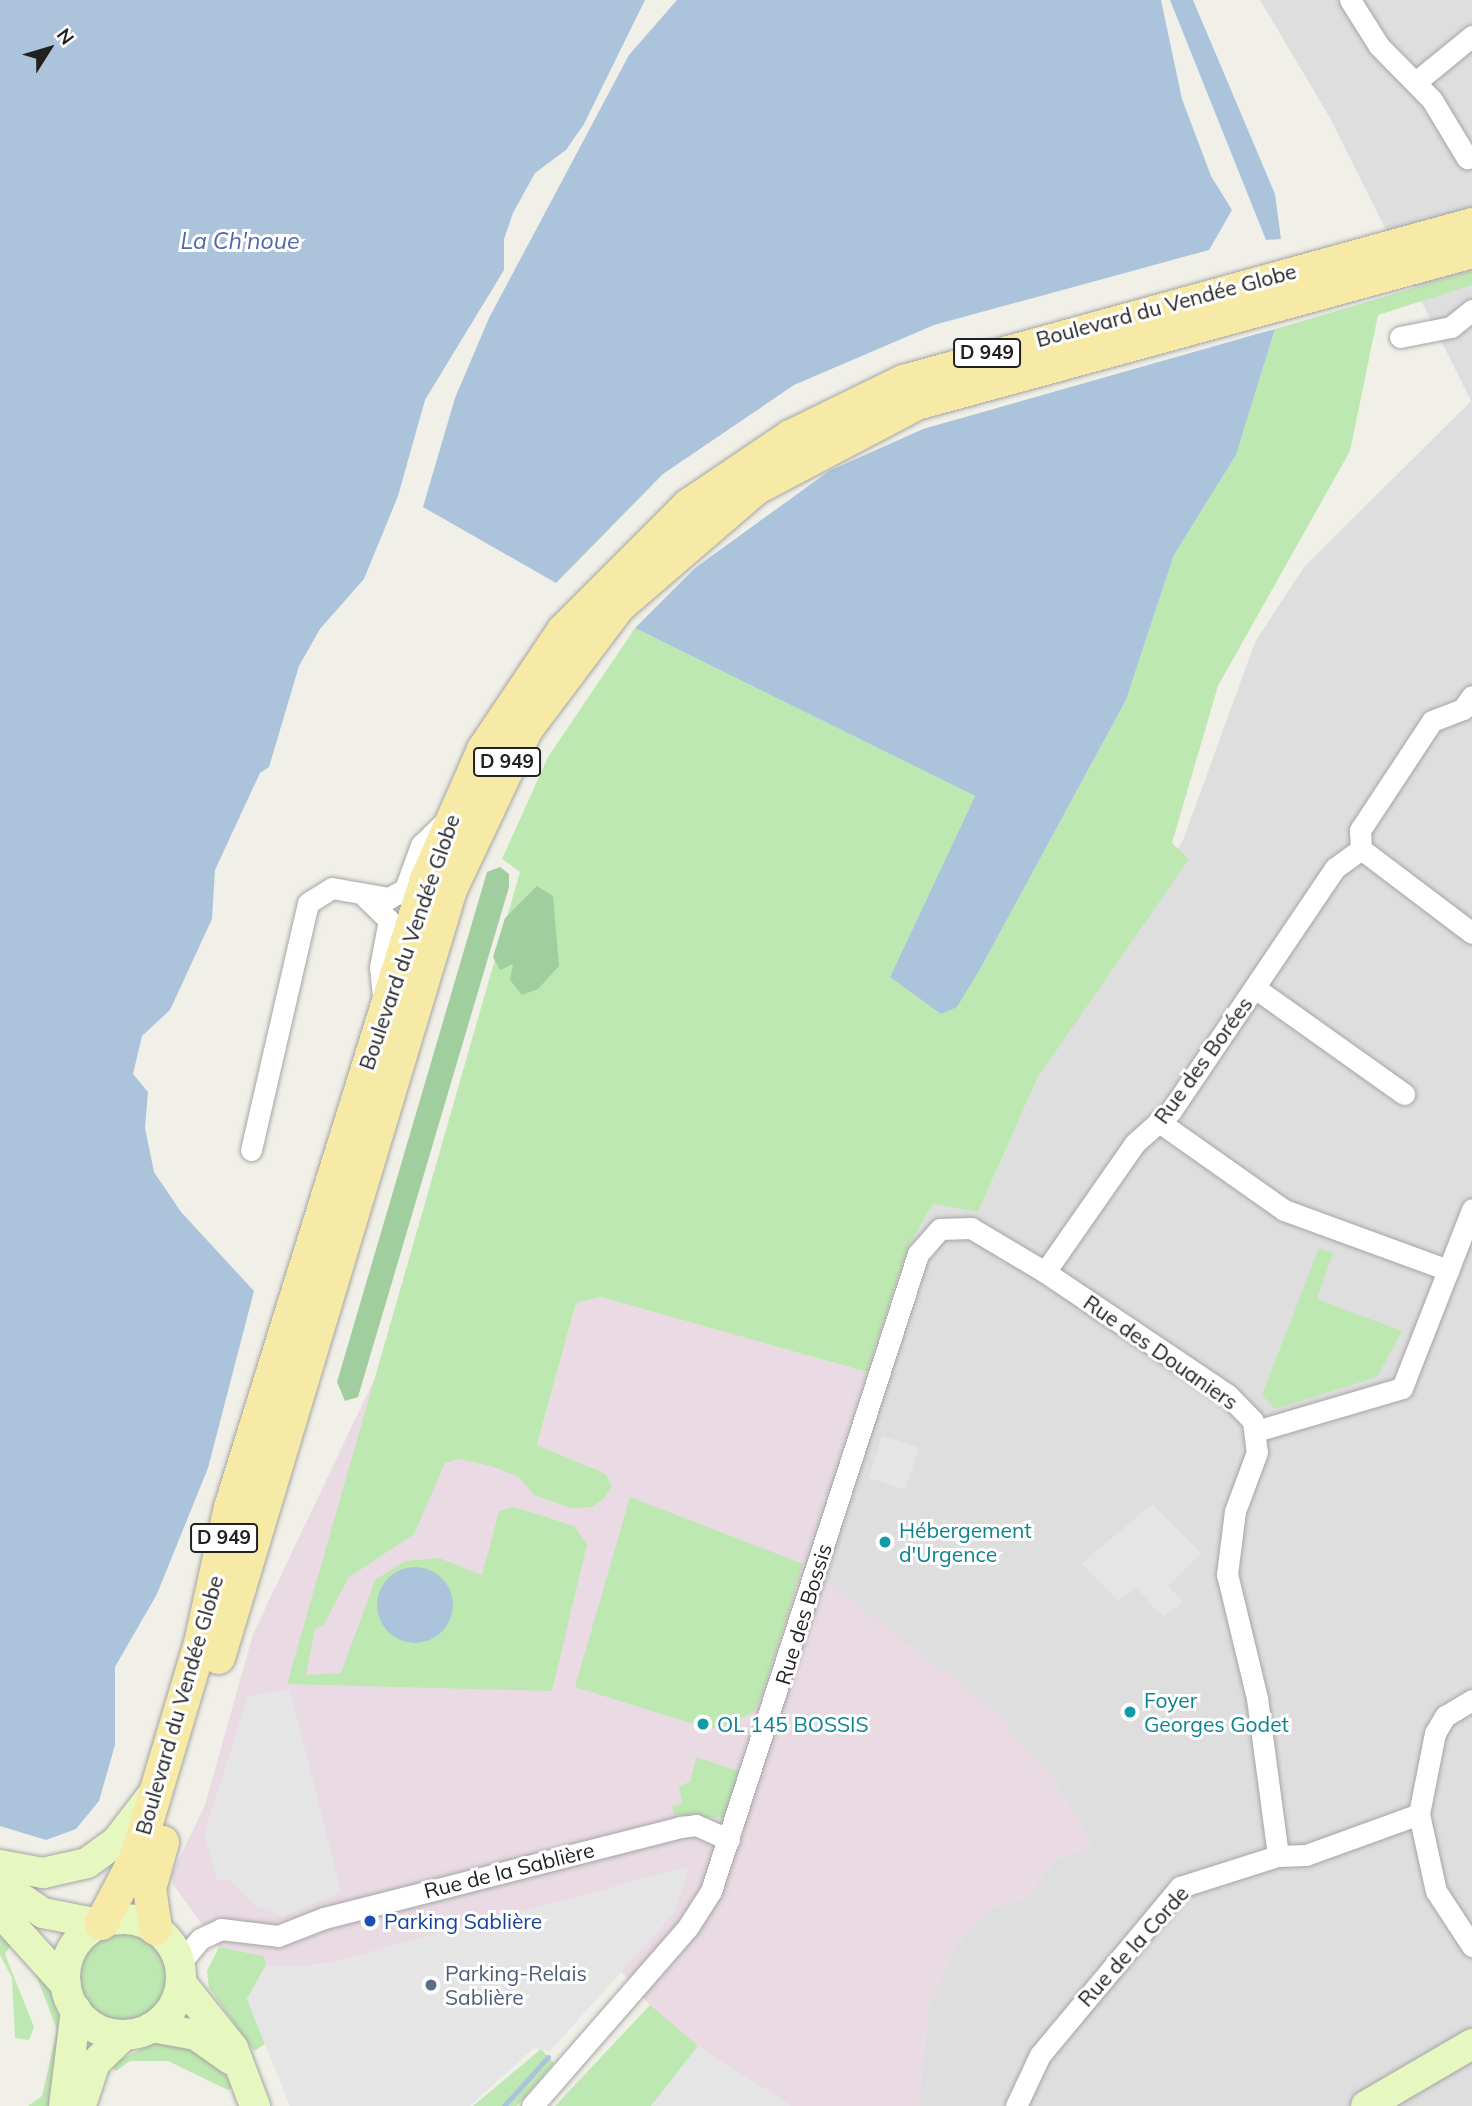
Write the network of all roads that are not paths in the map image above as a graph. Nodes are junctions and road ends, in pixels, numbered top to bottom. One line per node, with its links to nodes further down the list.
1 (1350, 0): 3 (street)
2 (1472, 36): 3 (street)
3 (1416, 81): 4 (street)
4 (1466, 158)
5 (1472, 224): 10 (main road, Boulevard du Vendée Globe / D 949)
6 (1472, 251): 32 (main road, Boulevard du Vendée Globe / D 949)
7 (1472, 310): 8 (street)
8 (1400, 337)
9 (1472, 696): 11 (street)
10 (448, 819): 12 (street); 15 (main road, Boulevard du Vendée Globe / D 949)
11 (1361, 849): 13 (street); 14 (street, Rue des Borées)
12 (365, 897): 15 (street); 18 (street)
13 (1472, 933)
14 (1255, 988): 16 (street); 17 (street, Rue des Borées)
15 (384, 1006): 24 (main road, Boulevard du Vendée Globe / D 949)
16 (1404, 1094)
17 (1162, 1124): 20 (street); 21 (street, Rue des Borées)
18 (251, 1150)
19 (1472, 1209): 20 (street)
20 (1448, 1270): 22 (street)
21 (1045, 1272): 22 (street, Rue des Douaniers); 26 (street, Rue des Bossis)
22 (1256, 1431): 27 (street)
23 (1472, 1700): 25 (street)
24 (156, 1789): 28 (main road); 31 (main road, Boulevard du Vendée Globe / D 949)
25 (1419, 1814): 27 (street, Rue de la Corde); 33 (street)
26 (729, 1840): 34 (street, Rue de la Sablière); 42 (street, Rue des Bossis)
27 (1278, 1856): 43 (street, Rue de la Corde)
28 (0, 1865)
29 (0, 1884): 31 (main road)
30 (0, 1912): 35 (main road)
31 (100, 1923): 32 (main road); 35 (main road)
32 (156, 1928): 34 (main road)
33 (1472, 1946)
34 (180, 1973): 36 (main road); 38 (main road)
35 (71, 1997): 36 (main road); 39 (main road)
36 (138, 2031): 38 (main road); 40 (main road)
37 (1472, 2044): 44 (main road)
38 (243, 2072): 41 (main road)
39 (64, 2106)
40 (81, 2106)
41 (255, 2106)
42 (532, 2106)
43 (1016, 2106)
44 (1366, 2106)

